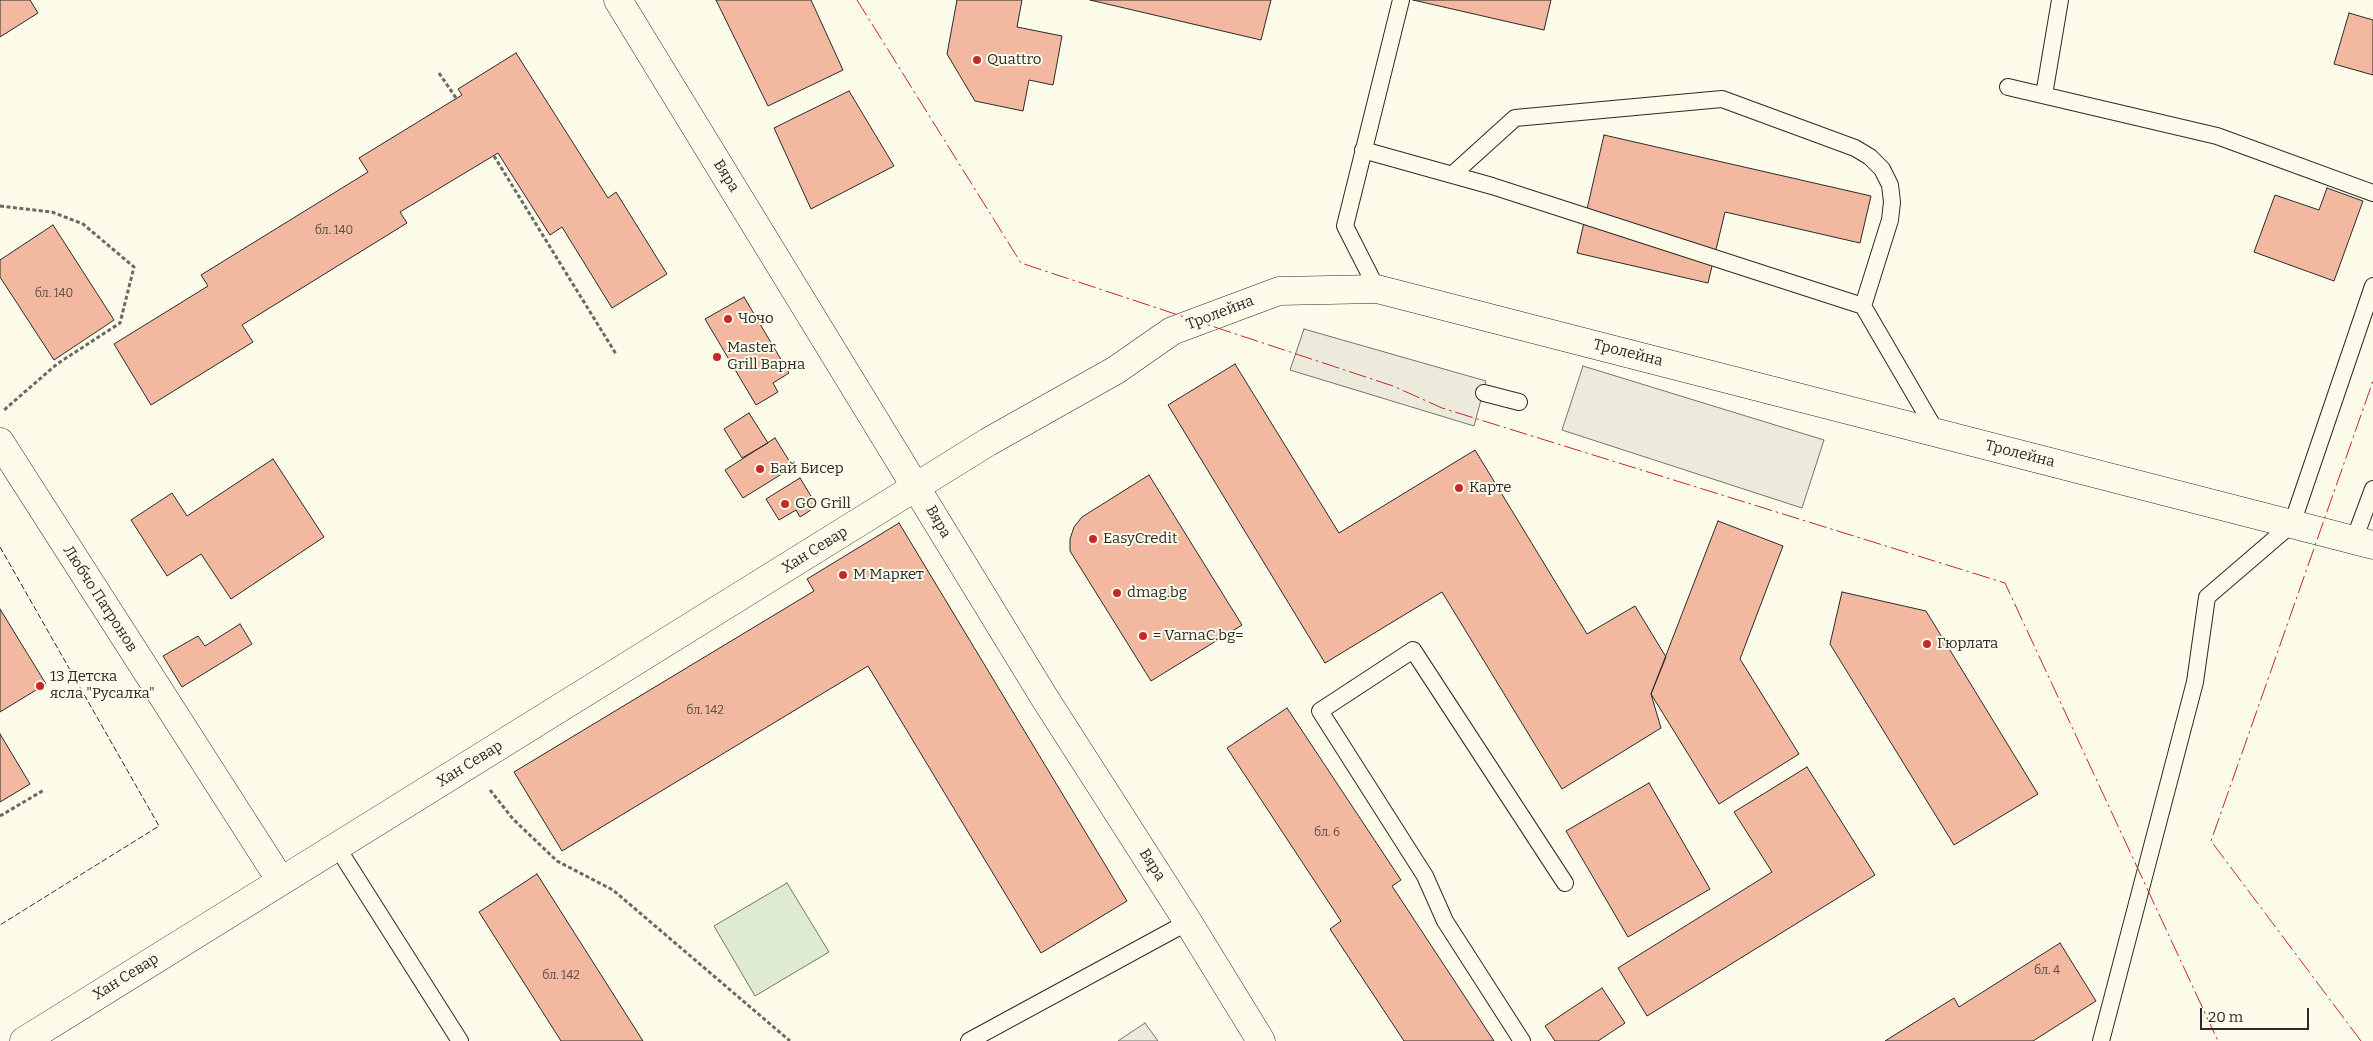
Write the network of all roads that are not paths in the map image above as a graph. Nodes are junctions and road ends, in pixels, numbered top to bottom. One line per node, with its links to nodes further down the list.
1 (618, 0): 16 (street, Вяра)
2 (1401, 0): 6 (lane)
3 (2060, 0): 5 (lane)
4 (2008, 87): 5 (lane)
5 (2044, 95): 8 (lane)
6 (1364, 150): 7 (lane); 10 (lane)
7 (1452, 175): 11 (lane); 11 (lane)
8 (2373, 193)
9 (2373, 286): 18 (lane)
10 (1377, 289): 14 (street, Тролейна); 16 (street, Тролейна)
11 (1863, 306): 14 (lane)
12 (1484, 392): 13 (lane)
13 (1519, 402)
14 (1937, 433): 18 (street, Тролейна)
15 (0, 442): 21 (street, Любчо Патронов)
16 (917, 487): 20 (street, Хан Севар); 23 (street, Вяра)
17 (2373, 489): 19 (lane)
18 (2292, 524): 19 (street, Тролейна); 29 (lane)
19 (2363, 542)
20 (337, 847): 21 (street, Хан Севар); 25 (lane)
21 (281, 881): 24 (street, Хан Севар)
22 (1565, 883): 28 (lane)
23 (1188, 922): 26 (lane); 27 (street, Вяра)
24 (24, 1041)
25 (460, 1041)
26 (969, 1041)
27 (1261, 1041)
28 (1522, 1041)
29 (2101, 1041)

